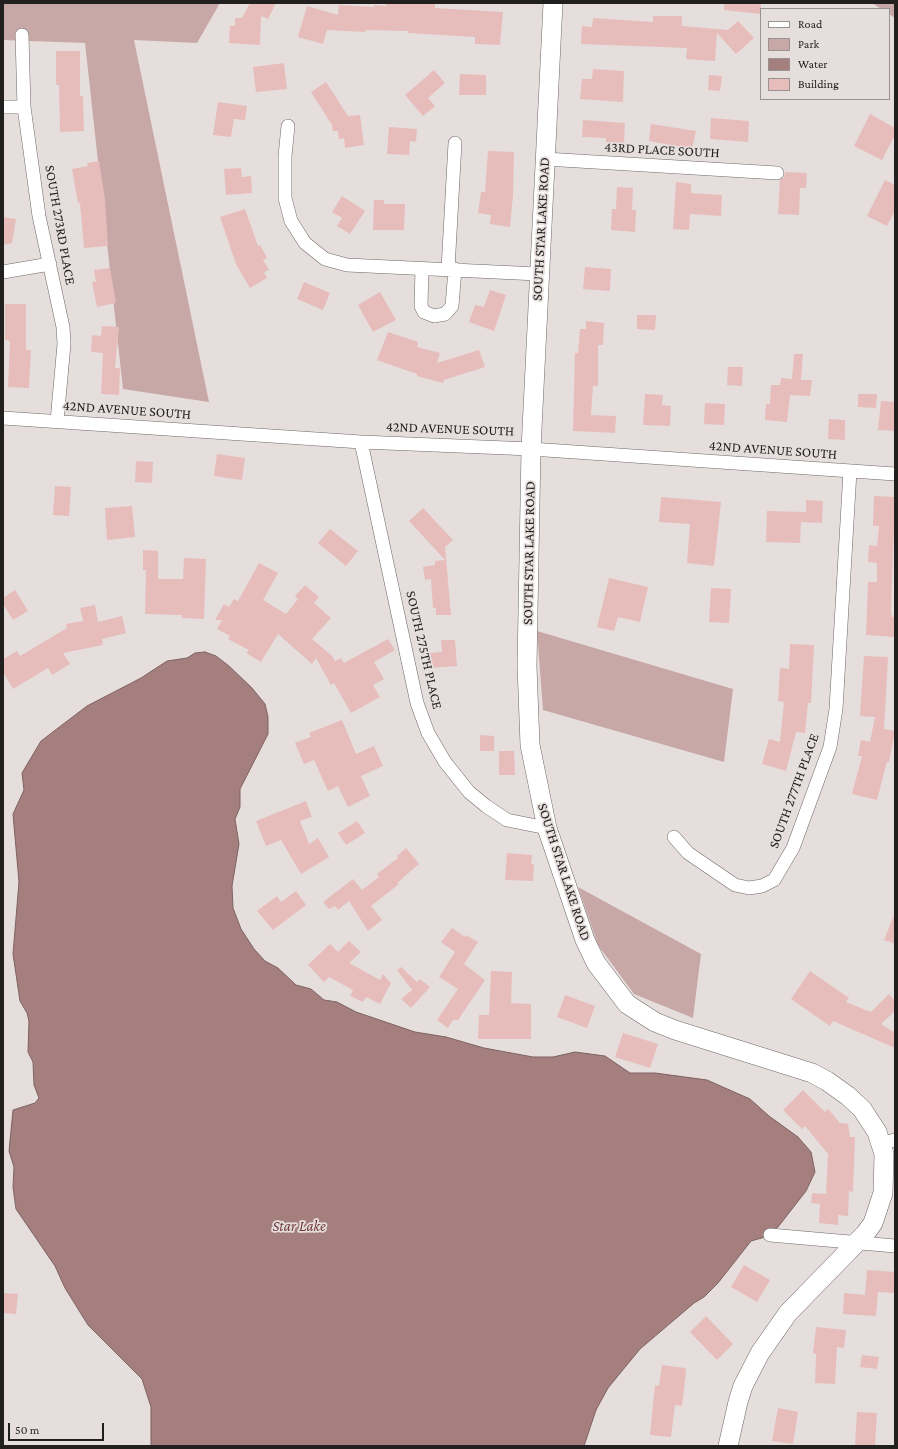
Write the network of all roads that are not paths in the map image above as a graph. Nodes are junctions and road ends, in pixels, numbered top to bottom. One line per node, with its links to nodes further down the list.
1 (553, 3): 7 (street, SOUTH STAR LAKE ROAD)
2 (22, 35): 4 (street, SOUTH 273RD PLACE)
3 (3, 107): 4 (street)
4 (24, 107): 9 (street, SOUTH 273RD PLACE)
5 (288, 126): 10 (street)
6 (455, 143): 11 (street)
7 (545, 159): 8 (street, 43RD PLACE SOUTH); 13 (street, SOUTH STAR LAKE ROAD)
8 (777, 173)
9 (50, 264): 12 (street); 15 (street, SOUTH 273RD PLACE)
10 (422, 268): 11 (street); 11 (street)
11 (452, 269): 13 (street)
12 (3, 272)
13 (538, 274): 17 (street, SOUTH STAR LAKE ROAD)
14 (3, 418): 15 (street, 42ND AVENUE SOUTH)
15 (57, 421): 16 (street, 42ND AVENUE SOUTH)
16 (361, 442): 17 (street, 42ND AVENUE SOUTH); 20 (street, SOUTH 275TH PLACE)
17 (531, 449): 18 (street, 42ND AVENUE SOUTH); 20 (street, SOUTH STAR LAKE ROAD)
18 (850, 471): 19 (street, 42ND AVENUE SOUTH); 21 (street, SOUTH 277TH PLACE)
19 (895, 474)
20 (547, 828): 22 (street, SOUTH STAR LAKE ROAD)
21 (674, 837)
22 (888, 1142): 24 (street, SOUTH STAR LAKE ROAD)
23 (770, 1235): 24 (street)
24 (856, 1243): 25 (street); 26 (street, SOUTH STAR LAKE ROAD)
25 (895, 1246)
26 (728, 1446)

